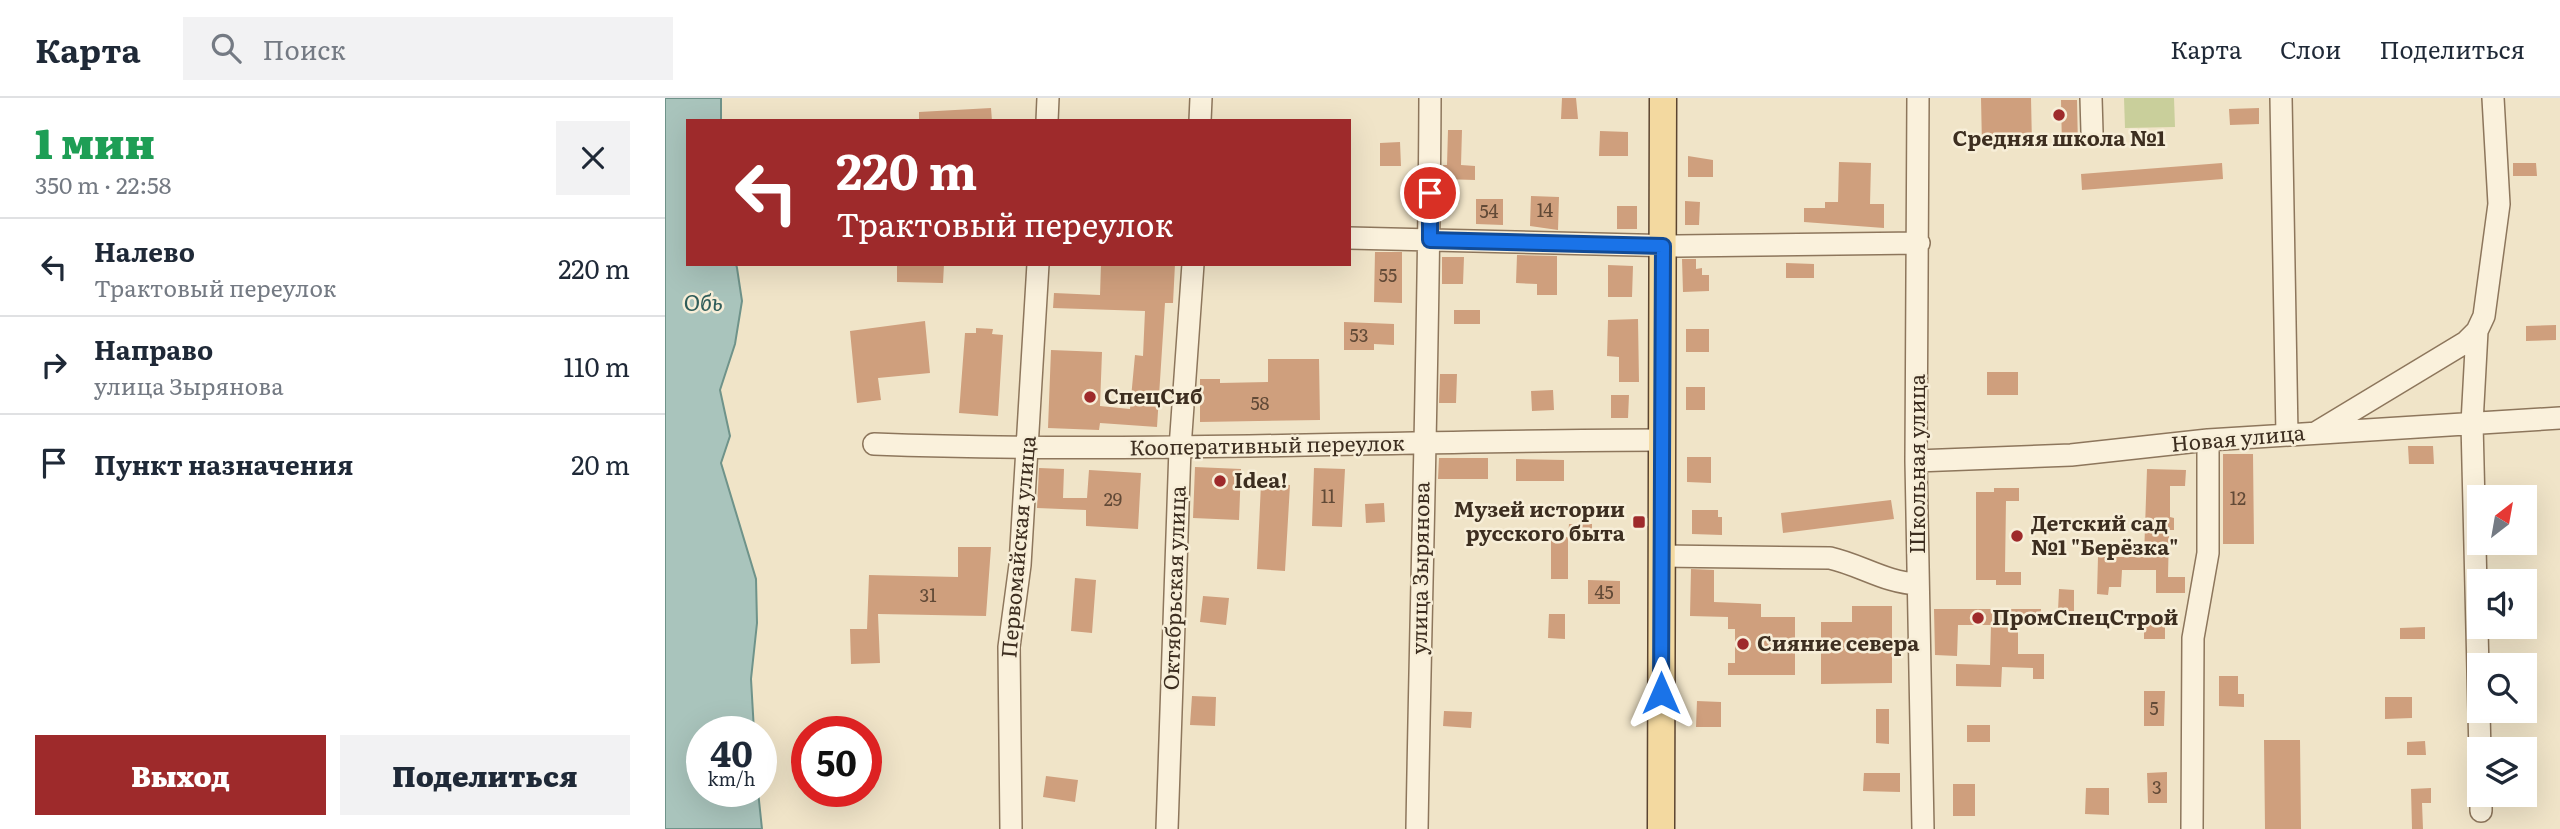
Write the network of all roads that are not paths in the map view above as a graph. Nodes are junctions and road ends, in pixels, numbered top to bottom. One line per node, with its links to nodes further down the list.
1 (1048, 98): 9 (street)
2 (1201, 98): 10 (street)
3 (1430, 98): 13 (street, улица Зырянова)
4 (1663, 98): 15 (main road)
5 (1918, 98): 14 (street, Школьная улица)
6 (2091, 98): 11 (street)
7 (2281, 98): 22 (street)
8 (2493, 98): 18 (street)
9 (1047, 119)
10 (1200, 119)
11 (2092, 132)
12 (1351, 238): 13 (street)
13 (1430, 240): 15 (street); 25 (street, улица Зырянова)
14 (1919, 243): 15 (street); 29 (street, Школьная улица)
15 (1663, 246): 23 (main road)
16 (1038, 266): 27 (street, Первомайская улица)
17 (1193, 266): 28 (street, Октябрьская улица)
18 (2477, 331): 20 (street); 21 (street)
19 (2560, 418): 20 (street, Новая улица)
20 (2472, 423): 21 (street, Новая улица); 32 (street)
21 (2315, 433): 22 (street, Новая улица)
22 (2287, 435): 24 (street, Новая улица)
23 (1661, 440): 25 (street, Кооперативный переулок); 30 (main road)
24 (2208, 440): 29 (street, Новая улица); 38 (street)
25 (1424, 443): 28 (street, Кооперативный переулок); 35 (street, улица Зырянова)
26 (874, 444): 27 (street, Кооперативный переулок)
27 (1028, 449): 28 (street, Кооперативный переулок); 33 (street, Первомайская улица)
28 (1180, 449): 34 (street, Октябрьская улица)
29 (1916, 461): 31 (street, Школьная улица)
30 (1660, 556): 31 (street); 36 (main road)
31 (1918, 584): 37 (street, Школьная улица)
32 (2480, 737)
33 (1011, 829)
34 (1167, 829)
35 (1417, 829)
36 (1661, 829)
37 (1923, 829)
38 (2192, 829)

